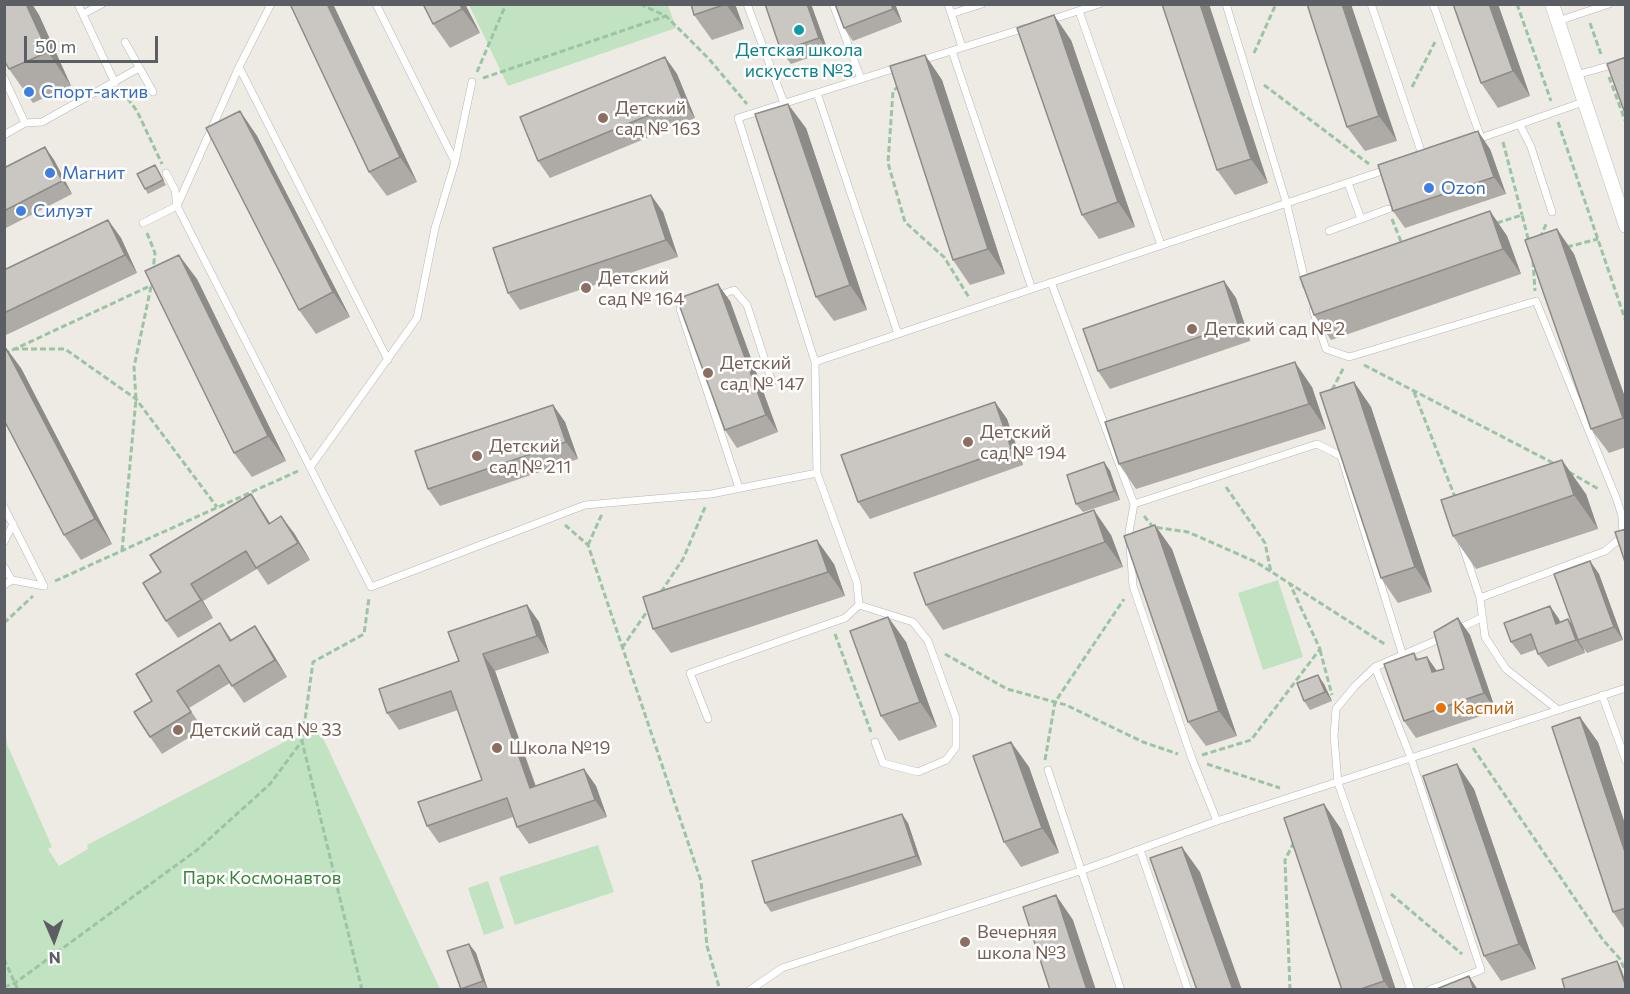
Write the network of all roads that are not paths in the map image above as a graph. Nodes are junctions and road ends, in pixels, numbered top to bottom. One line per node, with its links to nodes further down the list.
1 (78, 4): 16 (lane)
2 (102, 4): 16 (lane)
3 (271, 4): 23 (lane)
4 (376, 4): 42 (lane)
5 (747, 4): 33 (lane)
6 (833, 4): 27 (lane)
7 (948, 4): 17 (lane)
8 (982, 4): 17 (lane)
9 (1099, 4): 15 (lane)
10 (1226, 4): 46 (lane)
11 (1371, 4): 40 (lane)
12 (1433, 4): 37 (lane)
13 (1552, 4): 18 (street)
14 (1609, 4): 18 (lane)
15 (1079, 11): 20 (lane); 54 (lane)
16 (83, 14): 29 (lane)
17 (951, 14): 20 (lane)
18 (1558, 21): 25 (street)
19 (125, 42): 24 (lane)
20 (962, 47): 21 (lane)
21 (952, 51): 27 (lane); 56 (lane)
22 (1626, 61): 25 (lane)
23 (239, 67): 47 (lane); 60 (lane)
24 (139, 68): 29 (lane); 30 (lane)
25 (1576, 75): 32 (street)
26 (4, 78): 34 (lane)
27 (861, 79): 31 (lane)
28 (472, 82): 42 (lane)
29 (115, 83): 34 (lane)
30 (153, 92)
31 (817, 93): 33 (lane); 59 (lane)
32 (1586, 101): 35 (lane); 52 (street)
33 (784, 103): 61 (lane)
34 (25, 123): 36 (lane)
35 (1520, 125): 37 (lane); 49 (lane)
36 (4, 135)
37 (1481, 138): 38 (lane)
38 (1462, 144)
39 (1433, 154): 40 (lane)
40 (1423, 157): 41 (lane)
41 (1413, 161)
42 (455, 162): 60 (lane)
43 (1402, 165): 45 (lane)
44 (166, 173): 47 (lane)
45 (1348, 183): 46 (lane); 50 (lane)
46 (1287, 205): 54 (lane); 67 (lane)
47 (177, 206): 51 (lane); 63 (lane)
48 (1388, 209): 50 (lane)
49 (1552, 212)
50 (1361, 219): 53 (lane)
51 (143, 223)
52 (1626, 226)
53 (1329, 231)
54 (1161, 245): 55 (lane)
55 (1052, 282): 56 (lane); 68 (lane)
56 (1032, 289): 59 (lane)
57 (713, 298): 62 (lane)
58 (691, 305): 65 (lane)
59 (898, 334): 61 (lane)
60 (388, 360): 63 (lane)
61 (815, 362): 64 (lane)
62 (772, 382)
63 (310, 466): 65 (lane)
64 (817, 473): 65 (lane); 78 (lane)
65 (739, 488)
66 (1626, 493): 67 (lane)
67 (1617, 500): 77 (lane)
68 (1134, 504): 80 (lane); 91 (lane)
69 (4, 507): 70 (lane)
70 (13, 524): 71 (lane); 73 (lane); 75 (lane)
71 (4, 529)
72 (1461, 539): 77 (lane)
73 (4, 542)
74 (4, 567): 75 (lane)
75 (12, 580): 76 (lane)
76 (4, 585)
77 (1480, 598): 79 (lane)
78 (859, 605): 85 (lane); 86 (lane)
79 (1481, 618): 80 (lane); 84 (lane)
80 (1403, 656): 81 (lane)
81 (1375, 667): 87 (lane); 90 (lane)
82 (1626, 688): 83 (lane)
83 (1602, 695): 84 (lane); 88 (lane)
84 (1557, 709): 87 (lane)
85 (708, 719)
86 (875, 742)
87 (1411, 758): 90 (lane); 98 (lane)
88 (1626, 761)
89 (1048, 770): 93 (lane)
90 (1338, 783): 91 (lane); 97 (lane)
91 (1217, 821): 92 (lane)
92 (1140, 850): 93 (lane); 96 (lane)
93 (1083, 870): 94 (lane); 95 (lane)
94 (750, 990)
95 (1121, 990)
96 (1188, 990)
97 (1411, 990)
98 (1429, 990)

